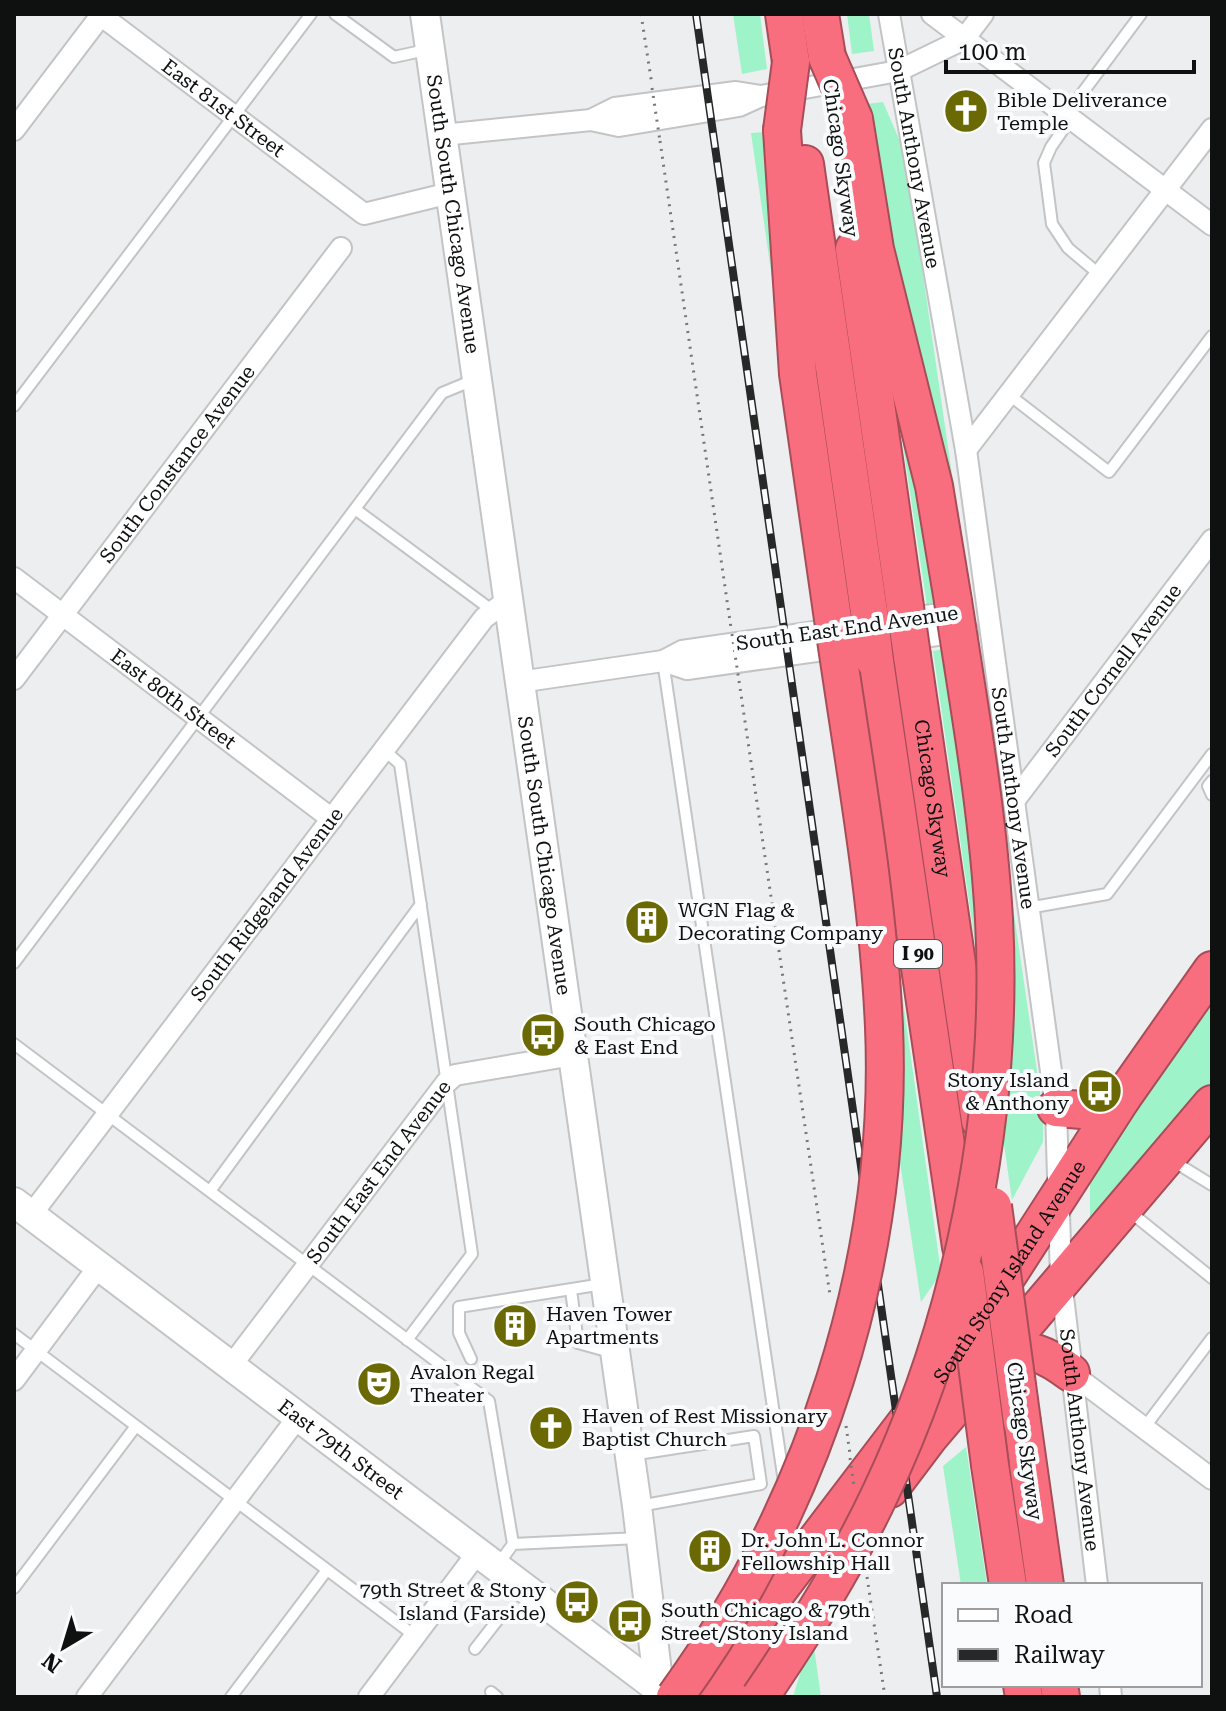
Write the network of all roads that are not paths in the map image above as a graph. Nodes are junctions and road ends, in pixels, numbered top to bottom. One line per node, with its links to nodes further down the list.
1 (311, 14): 14 (lane)
2 (335, 14): 12 (lane)
3 (425, 14): 12 (main road, South South Chicago Avenue)
4 (784, 14): 17 (highway, Chicago Skyway / I 90, bridge)
5 (820, 14): 16 (highway, Chicago Skyway / I 90, bridge)
6 (889, 14): 13 (street, South Anthony Avenue)
7 (932, 14): 11 (street)
8 (983, 14): 11 (street)
9 (1141, 14): 15 (lane)
10 (100, 15): 14 (street, East 81st Street); 19 (street)
11 (964, 39): 13 (street); 15 (street)
12 (430, 50): 20 (main road, South South Chicago Avenue)
13 (898, 71): 20 (street); 30 (street, South Anthony Avenue)
14 (234, 116): 22 (street, East 81st Street); 29 (lane)
15 (1068, 117): 21 (street); 25 (lane)
16 (845, 120): 93 (highway, Chicago Skyway / I 90, bridge); 106 (highway, bridge)
17 (791, 128): 92 (highway, Chicago Skyway / I 90, bridge); 100 (highway, bridge)
18 (1212, 129): 21 (street)
19 (14, 130)
20 (442, 135): 22 (main road, South South Chicago Avenue)
21 (1166, 190): 23 (street); 25 (street)
22 (450, 193): 27 (main road, South South Chicago Avenue)
23 (1212, 225)
24 (341, 248): 35 (street, South Constance Avenue)
25 (1100, 275): 28 (street)
26 (1212, 336): 28 (lane)
27 (476, 379): 31 (lane); 34 (main road, South South Chicago Avenue)
28 (1008, 394): 30 (street)
29 (14, 406)
30 (966, 450): 36 (street, South Anthony Avenue)
31 (355, 509): 34 (lane); 40 (lane)
32 (1212, 540): 45 (street, South Cornell Avenue)
33 (14, 578): 35 (street, East 80th Street)
34 (501, 606): 39 (main road, South South Chicago Avenue); 41 (street, South Ridgeland Avenue)
35 (63, 614): 38 (street, South Constance Avenue); 40 (street, East 80th Street)
36 (988, 616): 37 (street, South East End Avenue); 45 (street, South Anthony Avenue)
37 (663, 661): 39 (street, South East End Avenue); 87 (lane)
38 (14, 679)
39 (519, 682): 52 (main road, South South Chicago Avenue)
40 (198, 717): 46 (street, East 80th Street); 49 (lane)
41 (384, 750): 46 (street, South Ridgeland Avenue); 47 (lane)
42 (1212, 754): 48 (lane)
43 (1212, 781): 44 (lane)
44 (1212, 795)
45 (1014, 801): 48 (street, South Anthony Avenue)
46 (332, 819): 57 (street, South Ridgeland Avenue)
47 (421, 904): 53 (lane); 60 (lane)
48 (1028, 908): 56 (street, South Anthony Avenue)
49 (14, 963)
50 (1212, 970): 54 (highway, South Stony Island Avenue)
51 (14, 1044): 57 (lane)
52 (573, 1055): 53 (street, South East End Avenue); 68 (main road, South South Chicago Avenue)
53 (446, 1083): 64 (street, South East End Avenue); 72 (lane)
54 (1122, 1098): 56 (highway); 61 (highway, South Stony Island Avenue)
55 (1212, 1104): 58 (highway, South Stony Island Avenue)
56 (1056, 1108): 61 (street, South Anthony Avenue)
57 (107, 1114): 60 (lane); 63 (street, South Ridgeland Avenue)
58 (1168, 1158): 59 (lane); 62 (highway, South Stony Island Avenue)
59 (1212, 1185)
60 (210, 1191): 64 (lane)
61 (1057, 1199): 67 (street, South Anthony Avenue); 90 (highway, South Stony Island Avenue)
62 (1124, 1207): 66 (lane); 67 (highway, South Stony Island Avenue)
63 (22, 1208): 65 (main road, East 79th Street)
64 (308, 1264): 72 (lane); 77 (street, South East End Avenue)
65 (99, 1266): 73 (street); 77 (main road, East 79th Street)
66 (1212, 1278)
67 (1061, 1280): 75 (highway, South Stony Island Avenue); 78 (street, South Anthony Avenue)
68 (605, 1284): 69 (lane); 74 (main road, South South Chicago Avenue)
69 (571, 1290): 74 (lane); 76 (lane)
70 (14, 1334): 73 (lane)
71 (1212, 1338): 82 (lane)
72 (407, 1340): 89 (lane)
73 (36, 1351): 79 (street); 81 (lane)
74 (615, 1353): 83 (main road, South South Chicago Avenue)
75 (999, 1353): 78 (highway); 96 (highway, South Stony Island Avenue)
76 (471, 1359)
77 (231, 1366): 80 (main road, East 79th Street)
78 (1071, 1373): 82 (street); 94 (street, South Anthony Avenue)
79 (14, 1380)
80 (298, 1417): 85 (street); 89 (main road, East 79th Street)
81 (136, 1426): 85 (lane); 95 (lane)
82 (1144, 1428): 84 (street)
83 (630, 1455): 86 (main road, South South Chicago Avenue); 86 (lane)
84 (1212, 1479)
85 (235, 1501): 91 (lane); 101 (street)
86 (637, 1506): 88 (main road, South South Chicago Avenue)
87 (791, 1525)
88 (641, 1538): 89 (lane); 100 (main road, South South Chicago Avenue)
89 (496, 1554): 98 (street); 100 (main road, East 79th Street)
90 (796, 1560): 100 (main road, South Stony Island Avenue); 104 (highway, South Stony Island Avenue)
91 (327, 1570): 98 (lane); 102 (lane)
92 (1008, 1583)
93 (1045, 1583)
94 (1097, 1583)
95 (14, 1588)
96 (797, 1614): 105 (highway, South Stony Island Avenue); 107 (main road, South Stony Island Avenue)
97 (500, 1617): 99 (lane)
98 (415, 1636): 103 (street)
99 (475, 1649)
100 (663, 1695)
101 (87, 1697)
102 (231, 1697)
103 (369, 1697)
104 (697, 1697)
105 (738, 1697)
106 (760, 1697)
107 (770, 1697)

